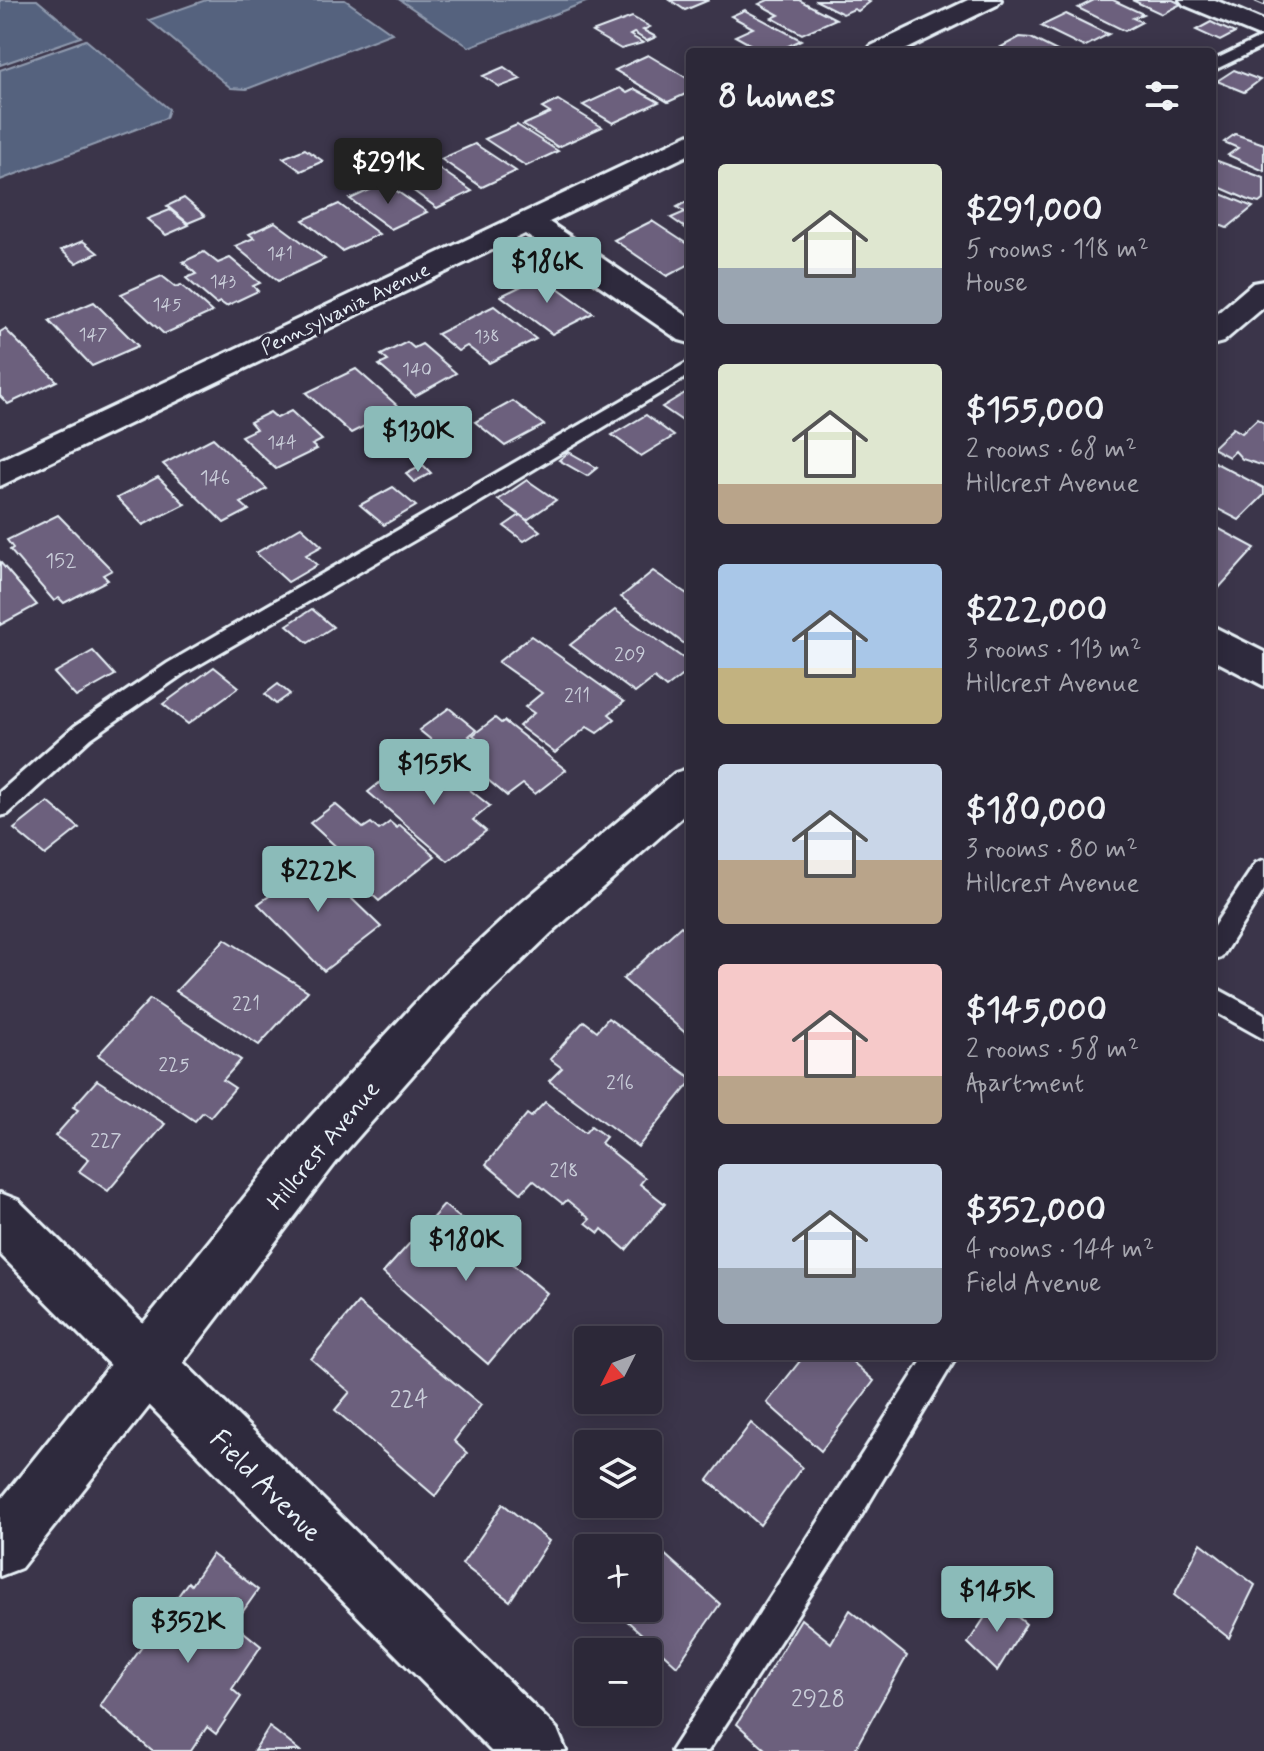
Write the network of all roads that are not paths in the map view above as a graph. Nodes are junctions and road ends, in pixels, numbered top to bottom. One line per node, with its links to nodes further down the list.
1 (988, 0): 5 (street)
2 (1193, 0): 3 (street)
3 (1264, 30)
4 (1264, 40): 6 (lane)
5 (888, 48)
6 (1216, 65)
7 (686, 145): 8 (street, Pennsylvania Avenue)
8 (527, 221): 10 (street); 13 (street, Pennsylvania Avenue)
9 (1264, 290): 11 (street)
10 (686, 330)
11 (1216, 332)
12 (686, 369): 17 (lane)
13 (0, 474)
14 (1216, 643): 15 (street)
15 (1264, 671)
16 (686, 788): 24 (street, Hillcrest Avenue)
17 (0, 807)
18 (1264, 870): 19 (lane)
19 (1216, 944)
20 (1216, 999): 21 (lane)
21 (1264, 1027)
22 (0, 1218): 24 (street, Field Avenue)
23 (940, 1360): 27 (lane)
24 (147, 1366): 25 (street, Hillcrest Avenue); 26 (street, Field Avenue)
25 (0, 1547)
26 (535, 1751)
27 (688, 1751)

